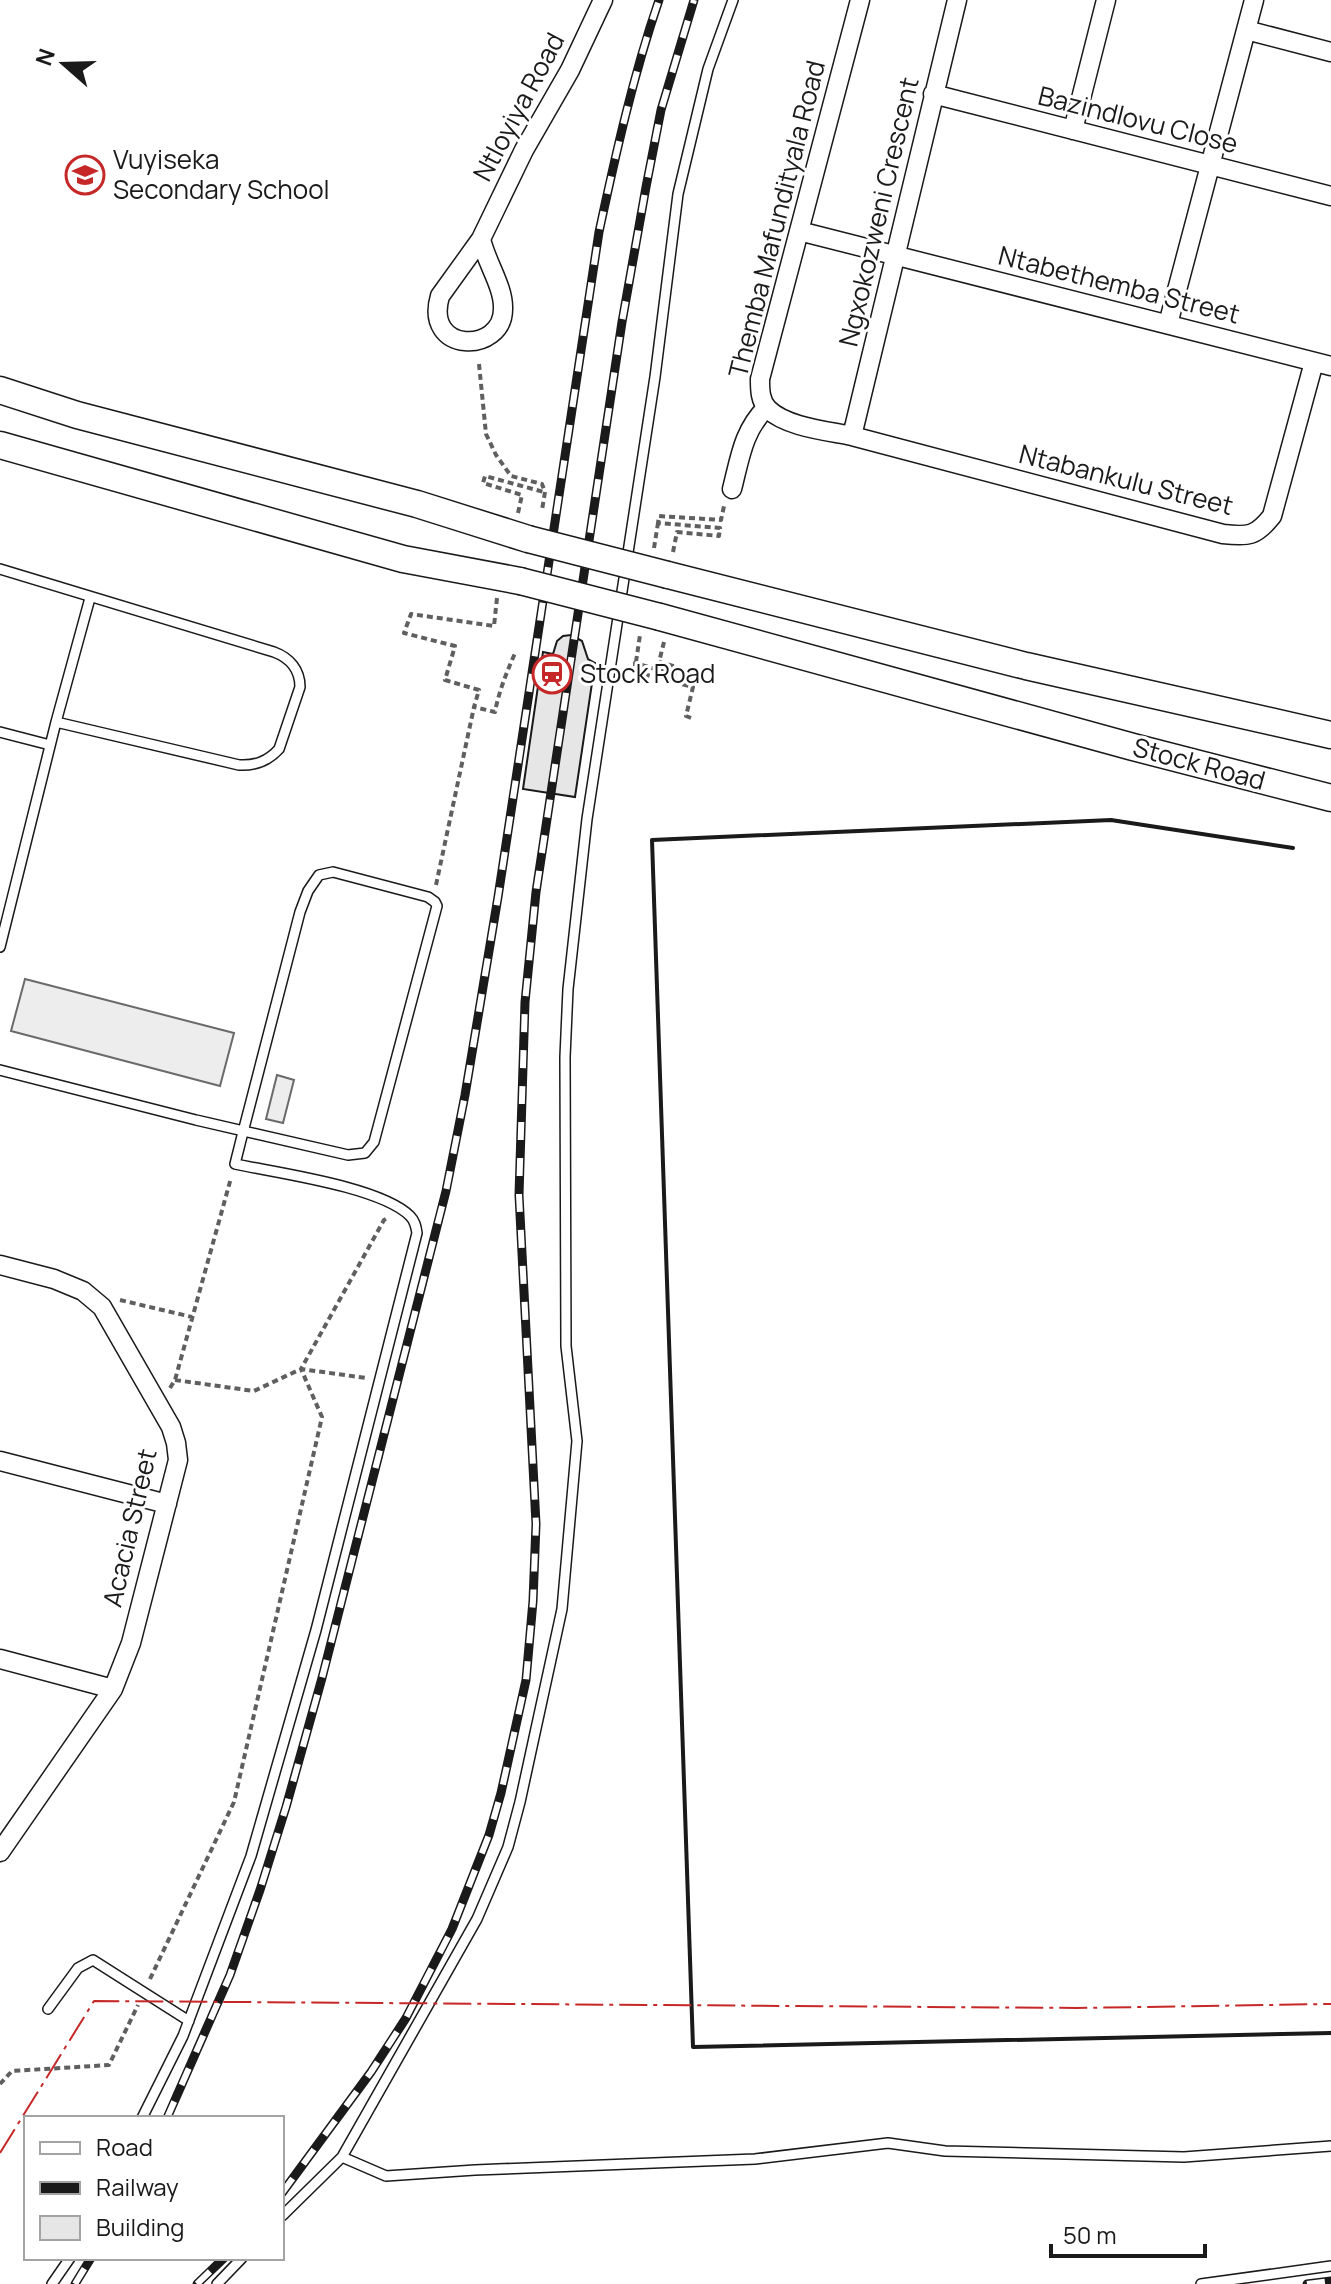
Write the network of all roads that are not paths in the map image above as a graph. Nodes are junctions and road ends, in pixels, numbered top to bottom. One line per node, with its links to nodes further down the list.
1 (603, 0): 14 (street, Ntloyiya Road)
2 (733, 0): 43 (lane)
3 (860, 0): 13 (street, Themba Mafundityala Road)
4 (957, 0): 9 (street, Ngxokozweni Crescent)
5 (1106, 0): 10 (street)
6 (1254, 0): 7 (street)
7 (1246, 30): 8 (street); 11 (street)
8 (1331, 52)
9 (933, 94): 10 (street, Bazindlovu Close); 15 (street, Ngxokozweni Crescent)
10 (1073, 130): 11 (street, Bazindlovu Close)
11 (1210, 165): 12 (street, Bazindlovu Close); 16 (street)
12 (1331, 196)
13 (799, 231): 15 (street, Ntabethemba Street); 19 (street, Themba Mafundityala Road)
14 (481, 239): 14 (street, Ntloyiya Road)
15 (894, 254): 16 (street, Ntabethemba Street); 20 (street, Ngxokozweni Crescent)
16 (1168, 324): 17 (street, Ntabethemba Street)
17 (1322, 364): 20 (street, Ntabankulu Street)
18 (0, 390): 27 (main road, bridge)
19 (766, 408): 20 (street, Themba Mafundityala Road); 22 (street)
20 (852, 436)
21 (0, 445): 29 (main road, Stock Road, bridge)
22 (732, 489)
23 (0, 569): 24 (lane)
24 (90, 598): 25 (lane); 25 (lane)
25 (56, 722): 28 (lane)
26 (0, 732): 28 (lane)
27 (1331, 735)
28 (50, 745): 30 (lane)
29 (1331, 798)
30 (0, 947)
31 (0, 1070): 32 (lane)
32 (243, 1132): 32 (lane); 40 (lane)
33 (0, 1265): 35 (street, Acacia Street)
34 (0, 1461): 35 (street)
35 (167, 1504): 37 (street, Acacia Street)
36 (0, 1659): 37 (street)
37 (113, 1689): 38 (street, Acacia Street)
38 (0, 1852)
39 (48, 2009): 40 (lane)
40 (189, 2021): 41 (lane)
41 (143, 2116)
42 (1331, 2146): 43 (lane)
43 (342, 2157): 44 (lane)
44 (284, 2214)
45 (69, 2260): 48 (lane)
46 (240, 2260): 49 (lane)
47 (1331, 2266): 50 (lane)
48 (52, 2284)
49 (217, 2284)
50 (1201, 2284)

